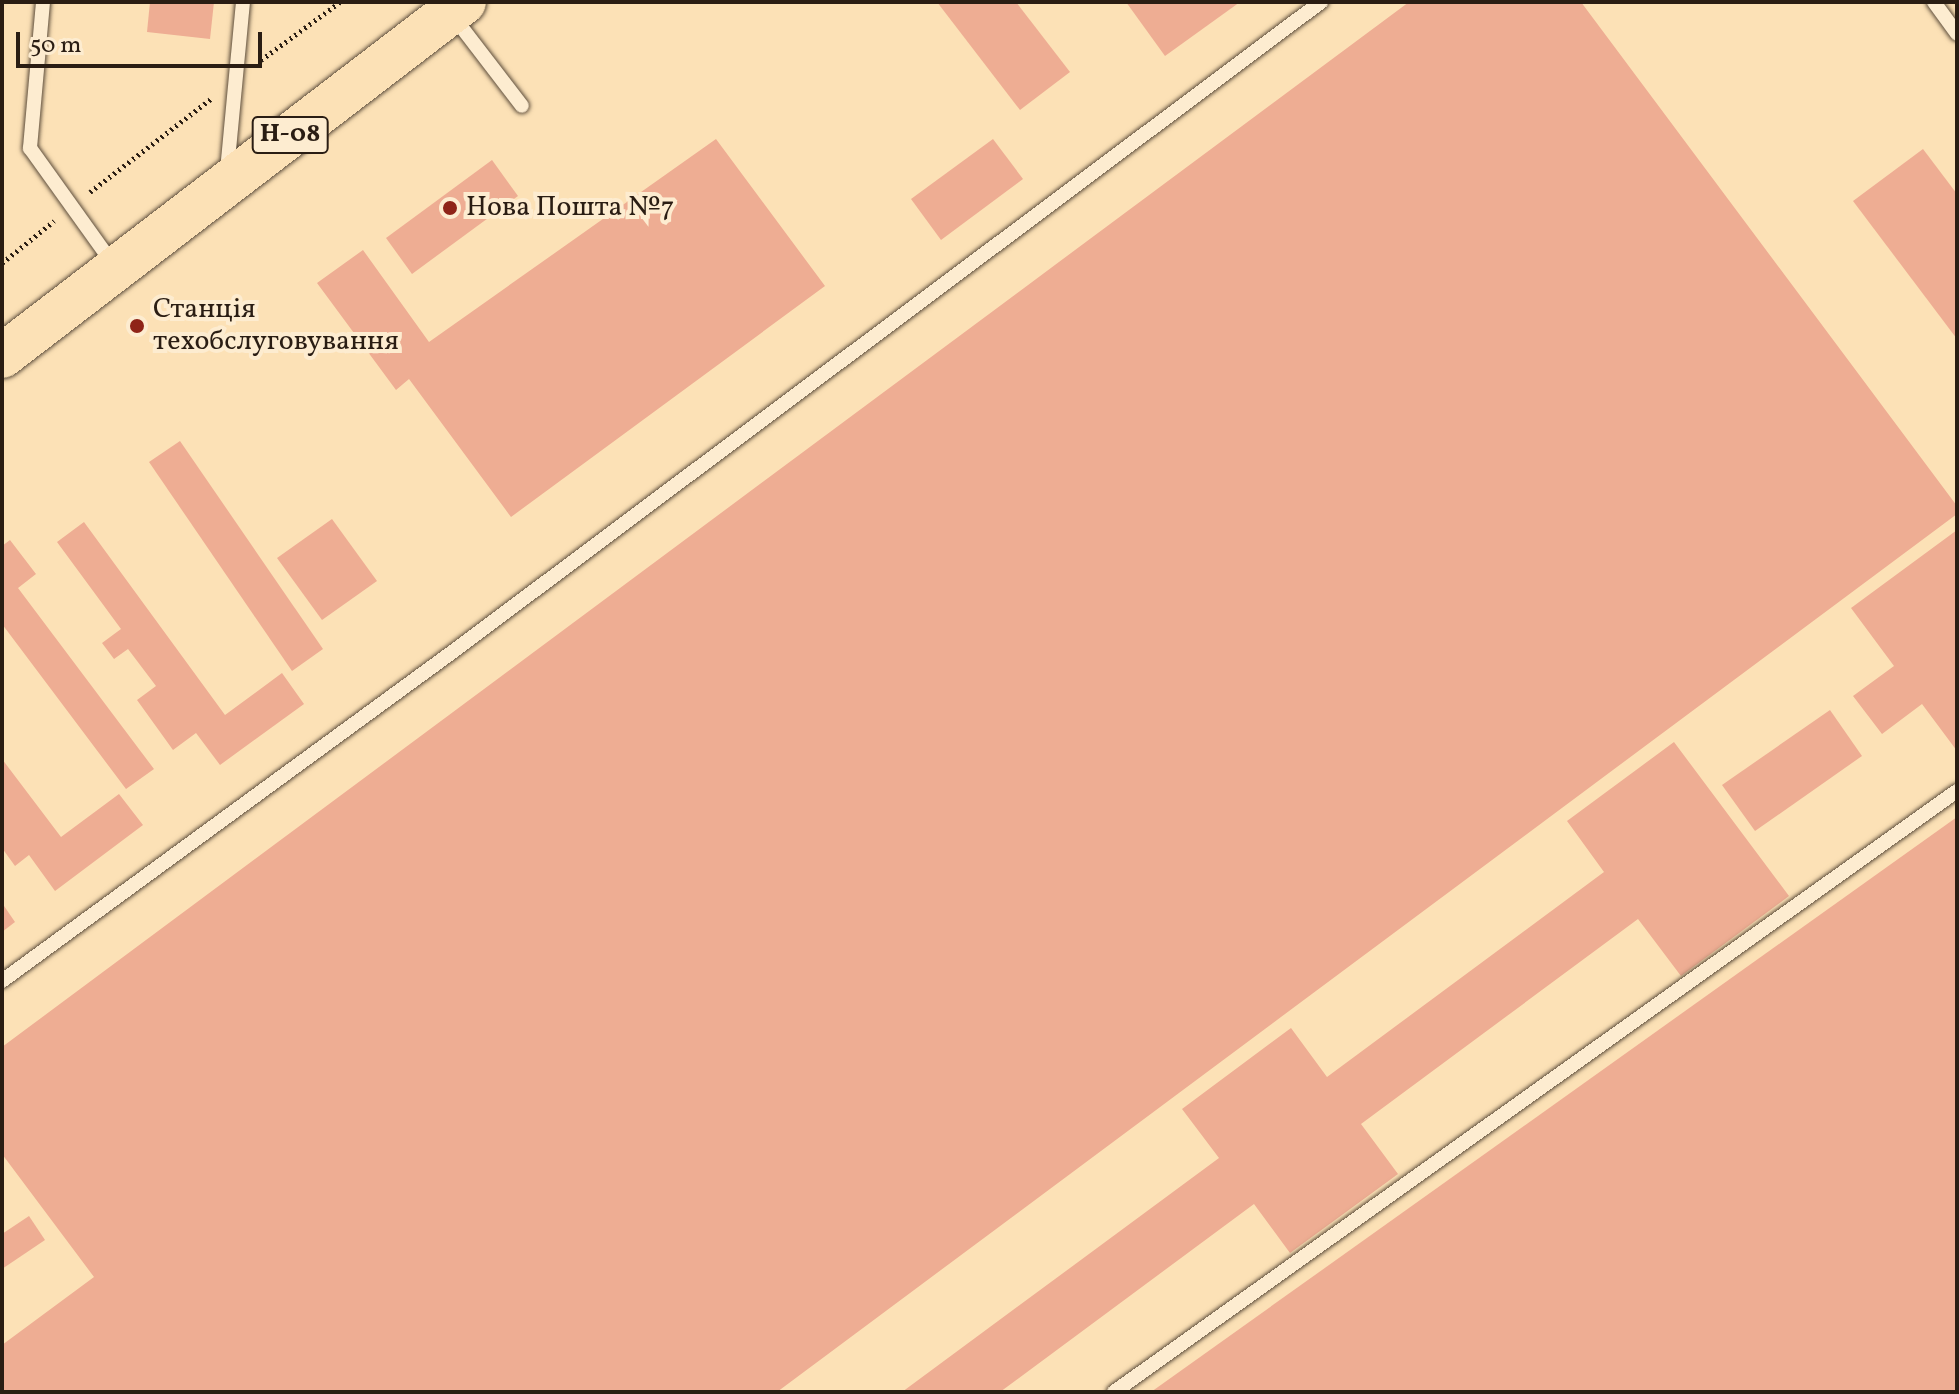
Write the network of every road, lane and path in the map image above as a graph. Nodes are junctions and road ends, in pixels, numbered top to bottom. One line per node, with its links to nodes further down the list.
1 (43, 2): 11 (lane)
2 (243, 2): 8 (lane)
3 (340, 2): 8 (path)
4 (1321, 2): 16 (lane)
5 (1934, 2): 7 (lane)
6 (457, 7): 9 (lane); 10 (main road, Н-08)
7 (1957, 34)
8 (235, 80): 10 (lane); 11 (path)
9 (522, 106)
10 (226, 183): 13 (main road, Н-08)
11 (72, 206): 12 (path); 13 (lane)
12 (2, 263)
13 (116, 268): 14 (main road, Н-08)
14 (2, 356)
15 (1957, 791): 17 (lane)
16 (2, 981)
17 (1114, 1392)

